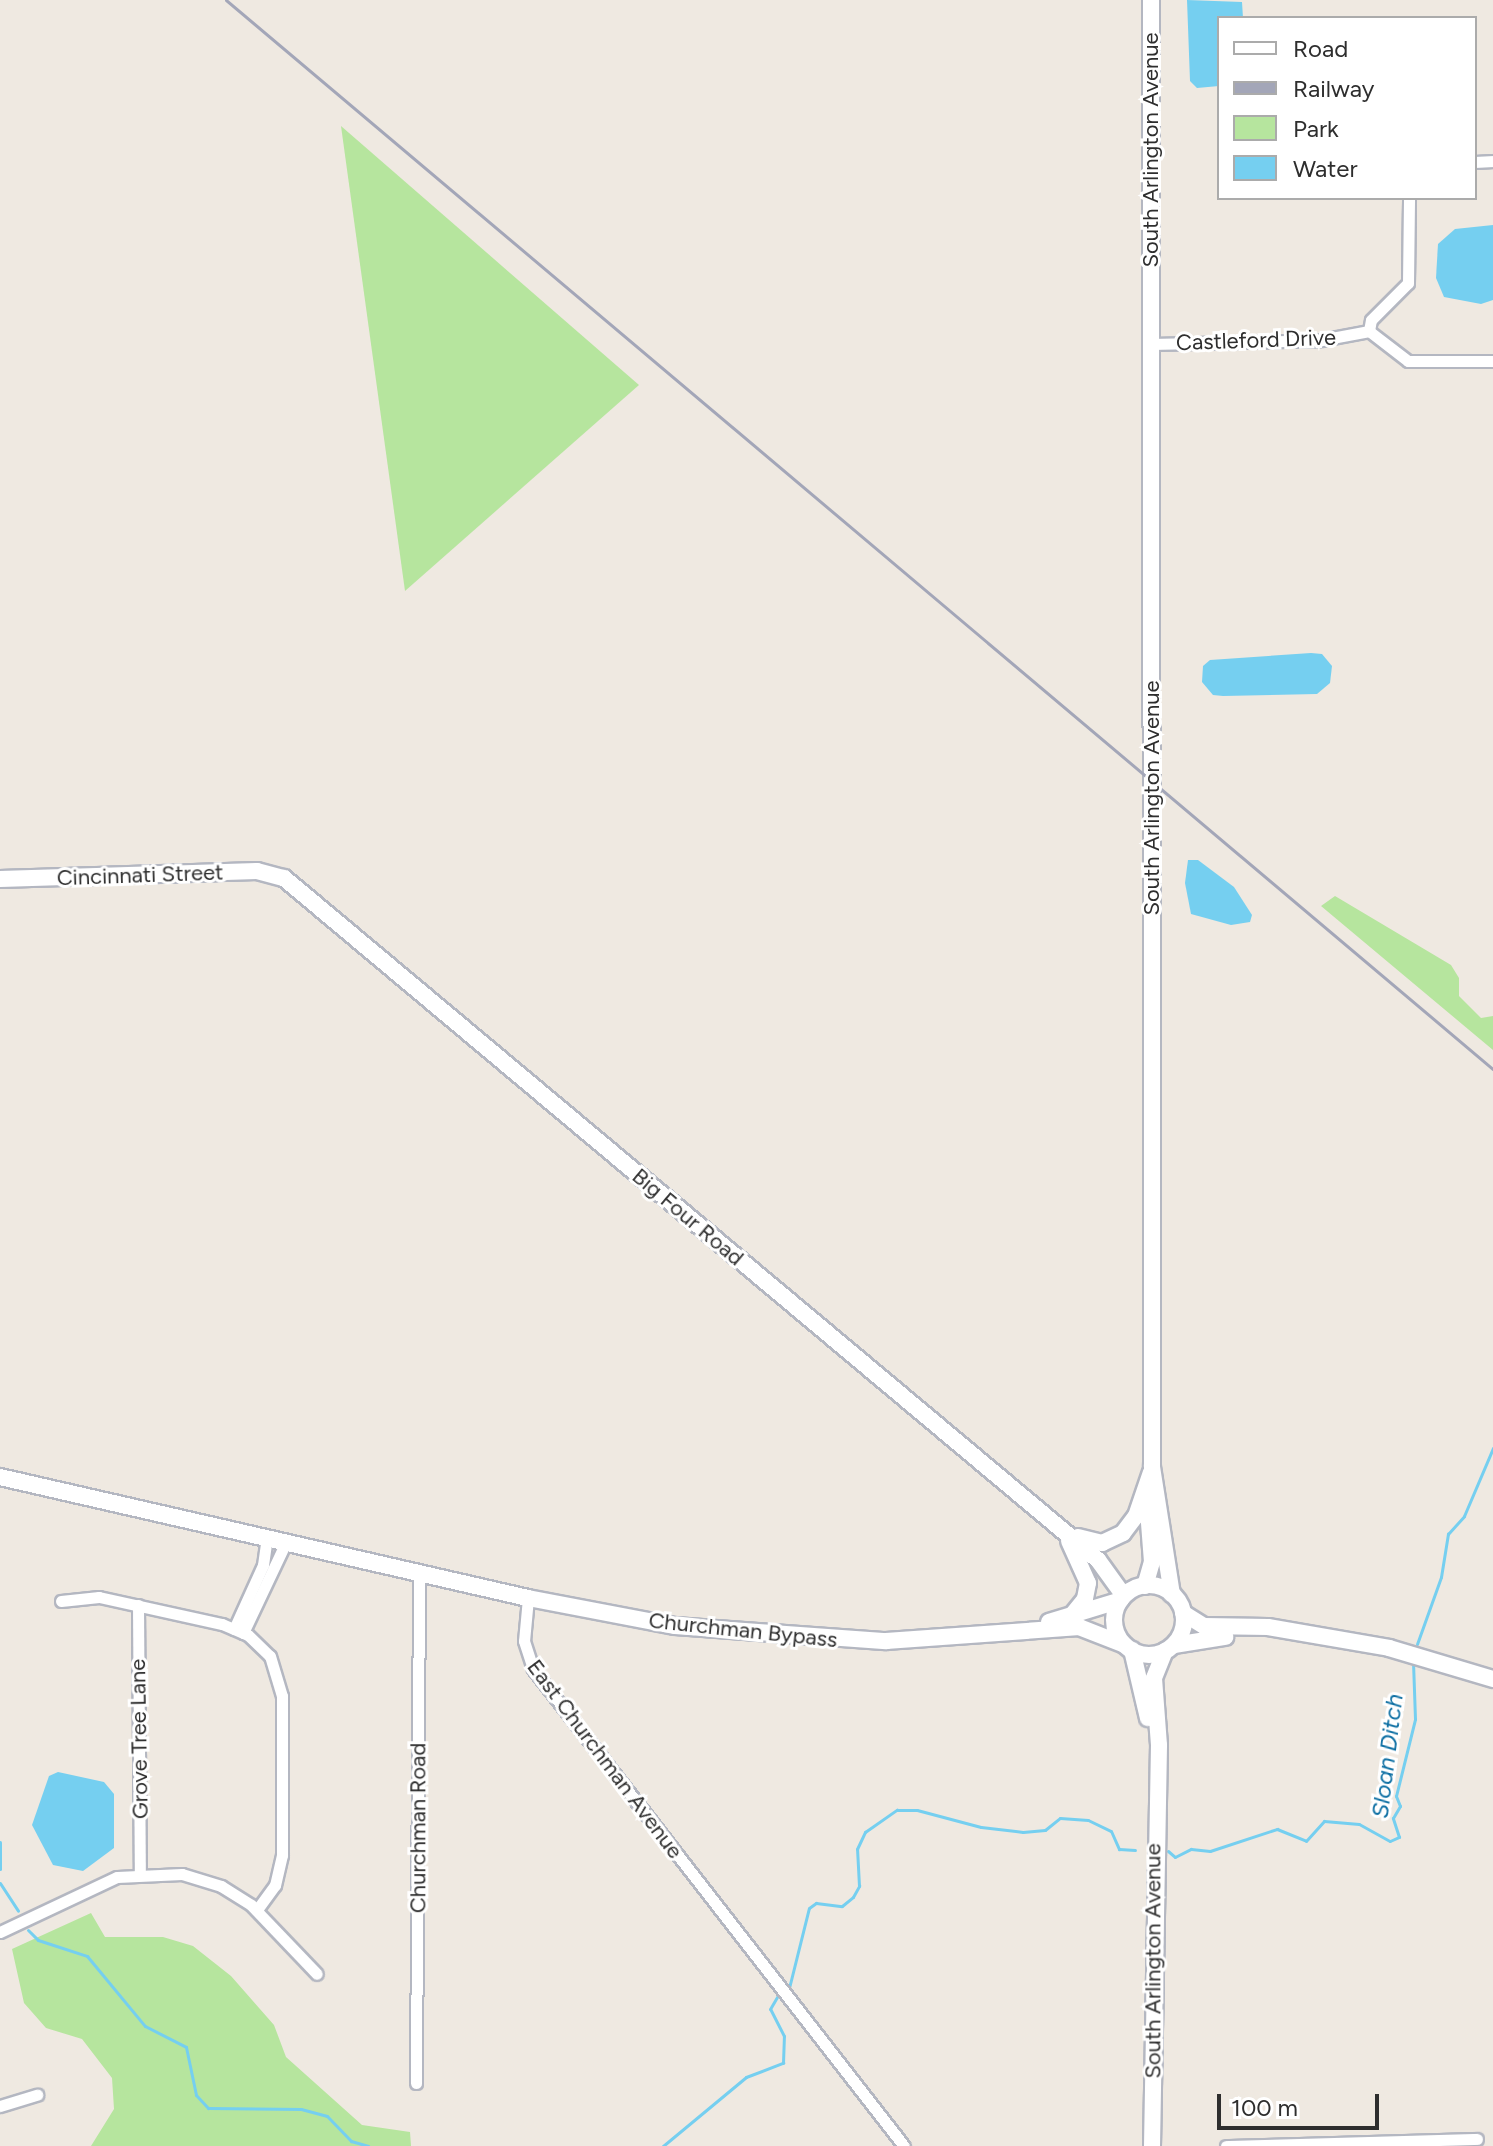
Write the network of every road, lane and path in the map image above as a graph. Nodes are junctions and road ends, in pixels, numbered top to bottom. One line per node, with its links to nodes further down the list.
1 (1151, 0): 4 (street, South Arlington Avenue)
2 (1409, 200): 3 (street)
3 (1369, 331): 4 (street, Castleford Drive); 5 (street)
4 (1151, 344): 8 (street, South Arlington Avenue)
5 (1493, 361)
6 (279, 875): 7 (street, Cincinnati Street); 11 (street, Big Four Road)
7 (0, 879)
8 (1152, 1467): 10 (street); 17 (street, South Arlington Avenue)
9 (0, 1477): 12 (street)
10 (1146, 1488): 11 (street); 16 (street)
11 (1062, 1530): 14 (street, Big Four Road); 23 (street)
12 (267, 1538): 13 (street); 24 (street)
13 (286, 1542): 15 (street); 24 (street)
14 (1098, 1560): 16 (street, Big Four Road); 19 (street, Big Four Road)
15 (419, 1573): 18 (street); 35 (street, Churchman Road)
16 (1144, 1586): 17 (street); 19 (street)
17 (1172, 1594): 22 (street)
18 (528, 1598): 26 (street, Churchman Bypass); 39 (street, East Churchman Avenue)
19 (1122, 1598): 23 (street, Churchman Bypass); 27 (street)
20 (61, 1601): 21 (street)
21 (138, 1605): 24 (street); 31 (street, Grove Tree Lane)
22 (1183, 1613): 25 (street); 28 (street)
23 (1072, 1615): 26 (street, Churchman Bypass)
24 (239, 1631): 32 (street)
25 (1311, 1635): 28 (street); 29 (street)
26 (960, 1638): 27 (street, Churchman Bypass)
27 (1128, 1648): 28 (street); 30 (street, South Arlington Avenue)
28 (1169, 1648): 30 (street, South Arlington Avenue)
29 (1493, 1679)
30 (1155, 1776): 40 (street, South Arlington Avenue)
31 (140, 1873): 32 (street); 33 (street)
32 (257, 1910): 34 (street)
33 (0, 1932)
34 (317, 1974)
35 (416, 2083)
36 (37, 2095): 37 (street)
37 (0, 2106)
38 (1477, 2139): 41 (street)
39 (904, 2146)
40 (1152, 2146)
41 (1226, 2146)

